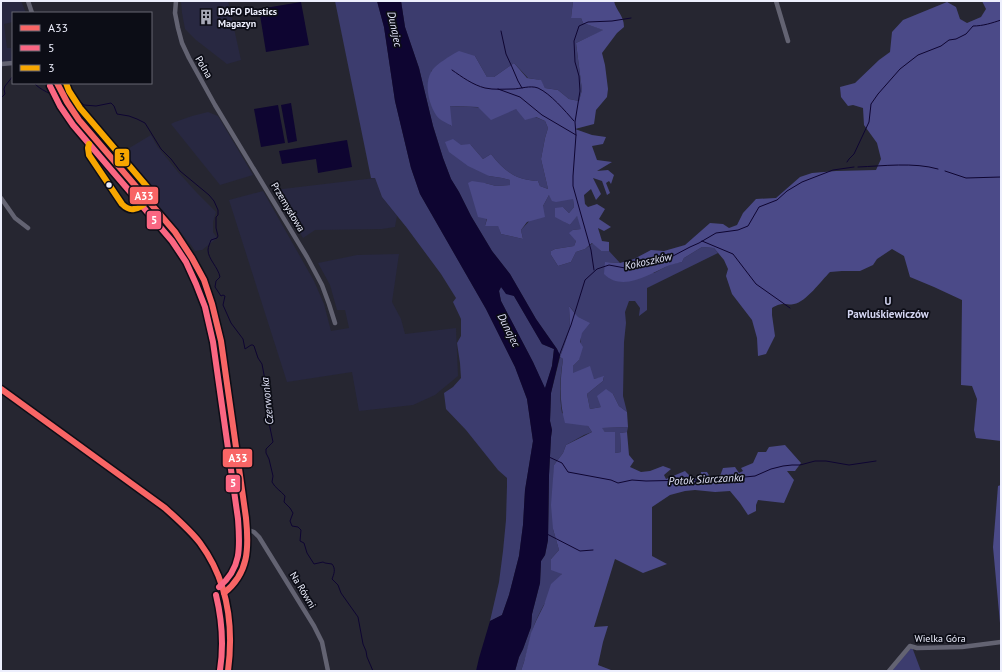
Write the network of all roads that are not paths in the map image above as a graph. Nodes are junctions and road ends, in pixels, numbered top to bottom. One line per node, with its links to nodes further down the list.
1 (28, 1): 4 (street)
2 (176, 1): 9 (street, Polna)
3 (776, 1): 5 (street)
4 (32, 12)
5 (788, 41)
6 (12, 63): 7 (street)
7 (1, 64)
8 (57, 84): 14 (street)
9 (216, 106): 12 (street, Przemysłowa)
10 (1, 198): 11 (street)
11 (28, 228)
12 (335, 323)
13 (1, 389): 15 (street)
14 (246, 529): 15 (street); 18 (street, Na Równi)
15 (224, 594): 17 (street)
16 (1001, 642): 19 (street, Wielka Góra)
17 (228, 671)
18 (328, 671)
19 (889, 671)

